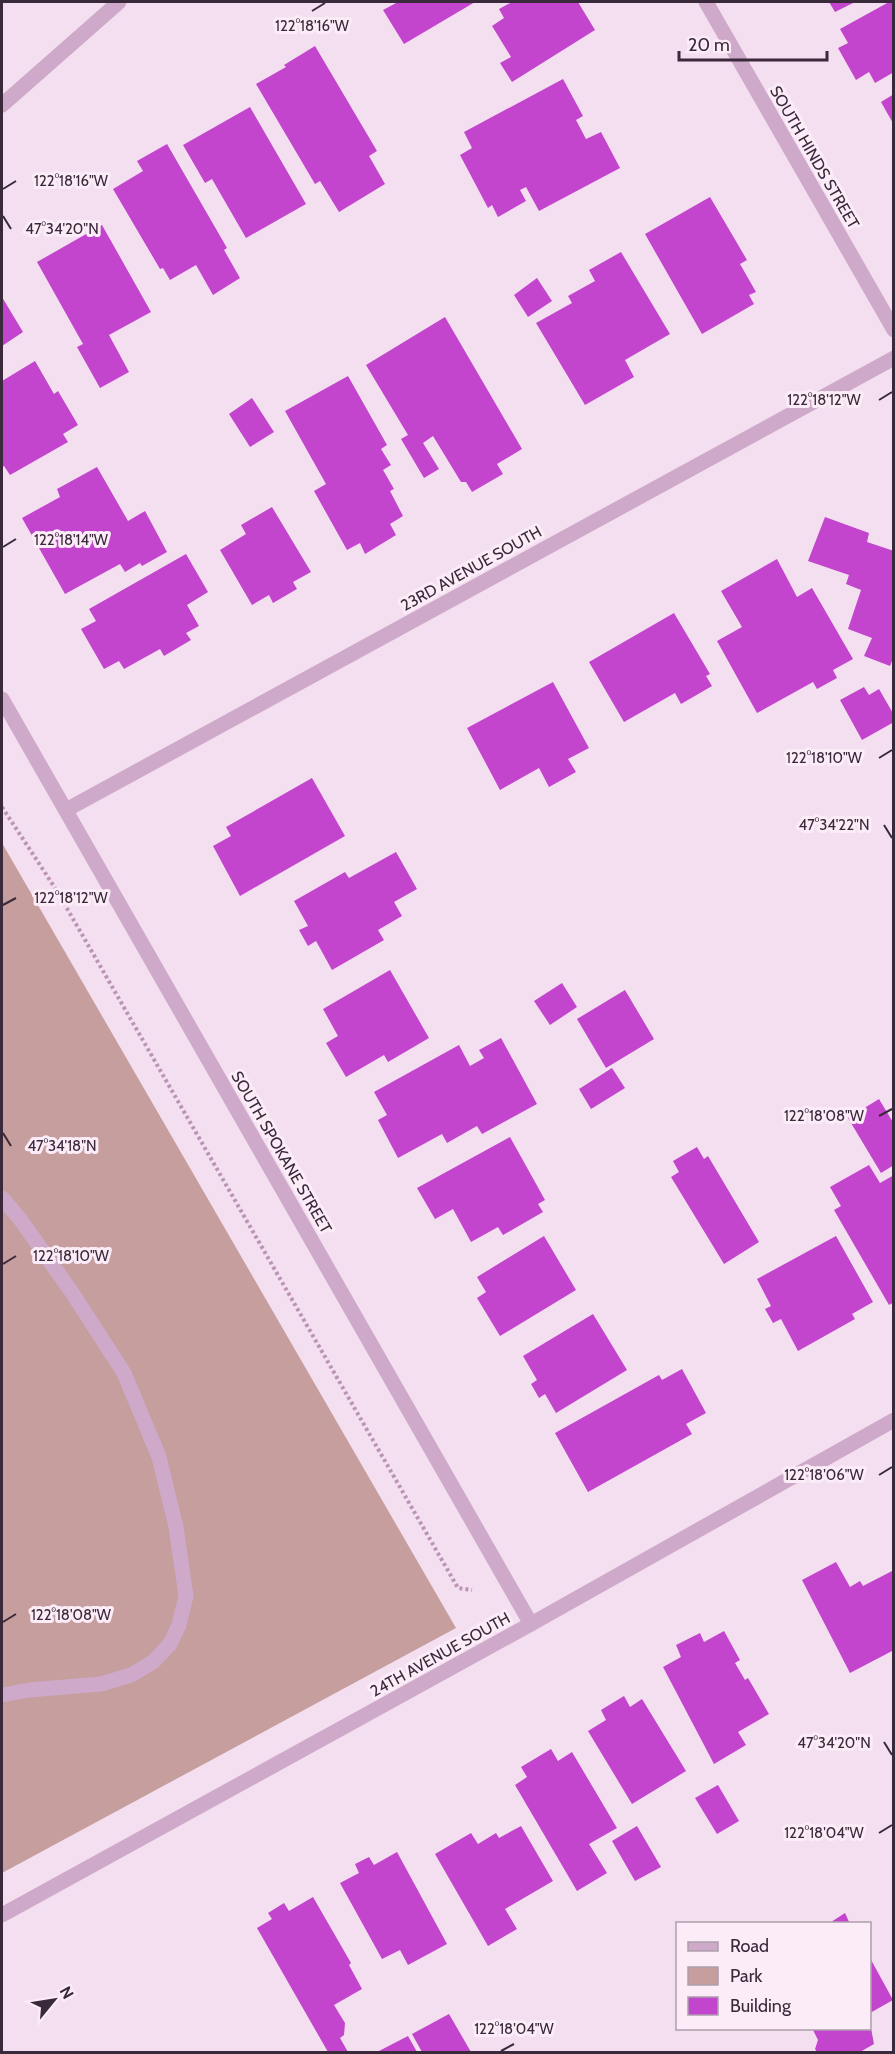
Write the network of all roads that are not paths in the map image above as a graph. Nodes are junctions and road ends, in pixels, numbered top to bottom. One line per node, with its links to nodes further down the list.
1 (119, 2): 3 (street)
2 (706, 2): 4 (street, SOUTH HINDS STREET)
3 (2, 105)
4 (894, 330)
5 (894, 358): 7 (street, 23RD AVENUE SOUTH)
6 (2, 699): 7 (street, SOUTH SPOKANE STREET)
7 (66, 810): 10 (street, SOUTH SPOKANE STREET)
8 (2, 1198): 11 (street)
9 (894, 1420): 10 (street, 24TH AVENUE SOUTH)
10 (531, 1624): 12 (street, 24TH AVENUE SOUTH)
11 (2, 1695)
12 (2, 1915)

